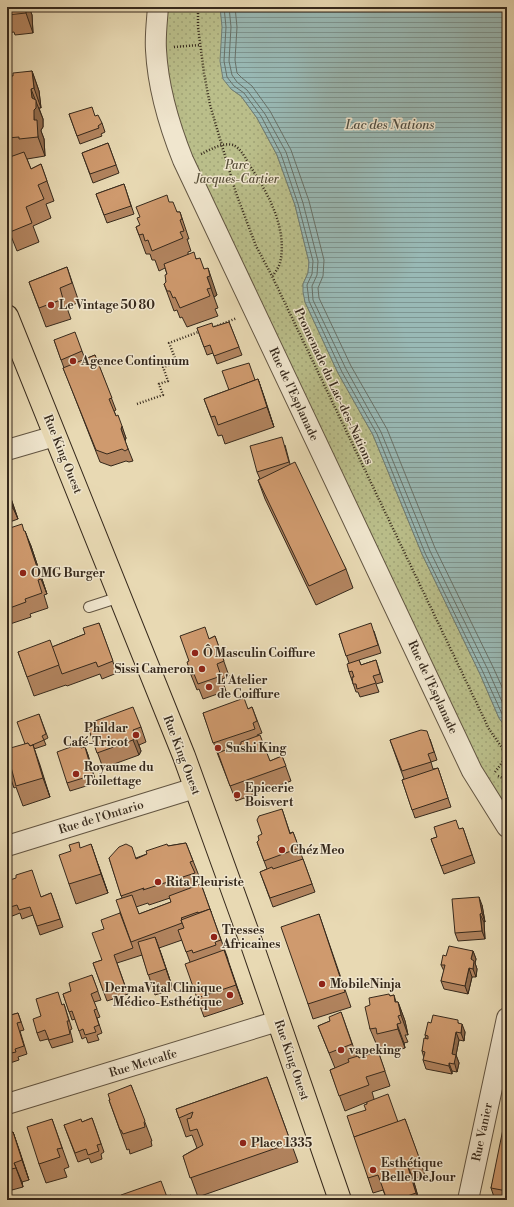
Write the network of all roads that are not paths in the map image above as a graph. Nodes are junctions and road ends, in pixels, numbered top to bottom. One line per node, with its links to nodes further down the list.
1 (158, 7): 8 (street, Rue de l'Esplanade)
2 (7, 316): 3 (main road, Rue King Ouest)
3 (55, 436): 4 (street); 5 (main road, Rue King Ouest)
4 (7, 450)
5 (120, 597): 6 (lane); 7 (main road, Rue King Ouest)
6 (89, 607)
7 (195, 788): 9 (street, Rue de l'Ontario); 11 (main road, Rue King Ouest)
8 (507, 827)
9 (7, 846)
10 (507, 1018): 14 (street, Rue Vanier)
11 (278, 1021): 12 (street, Rue Metcalfe); 13 (main road, Rue King Ouest)
12 (7, 1104)
13 (340, 1200)
14 (468, 1200)

